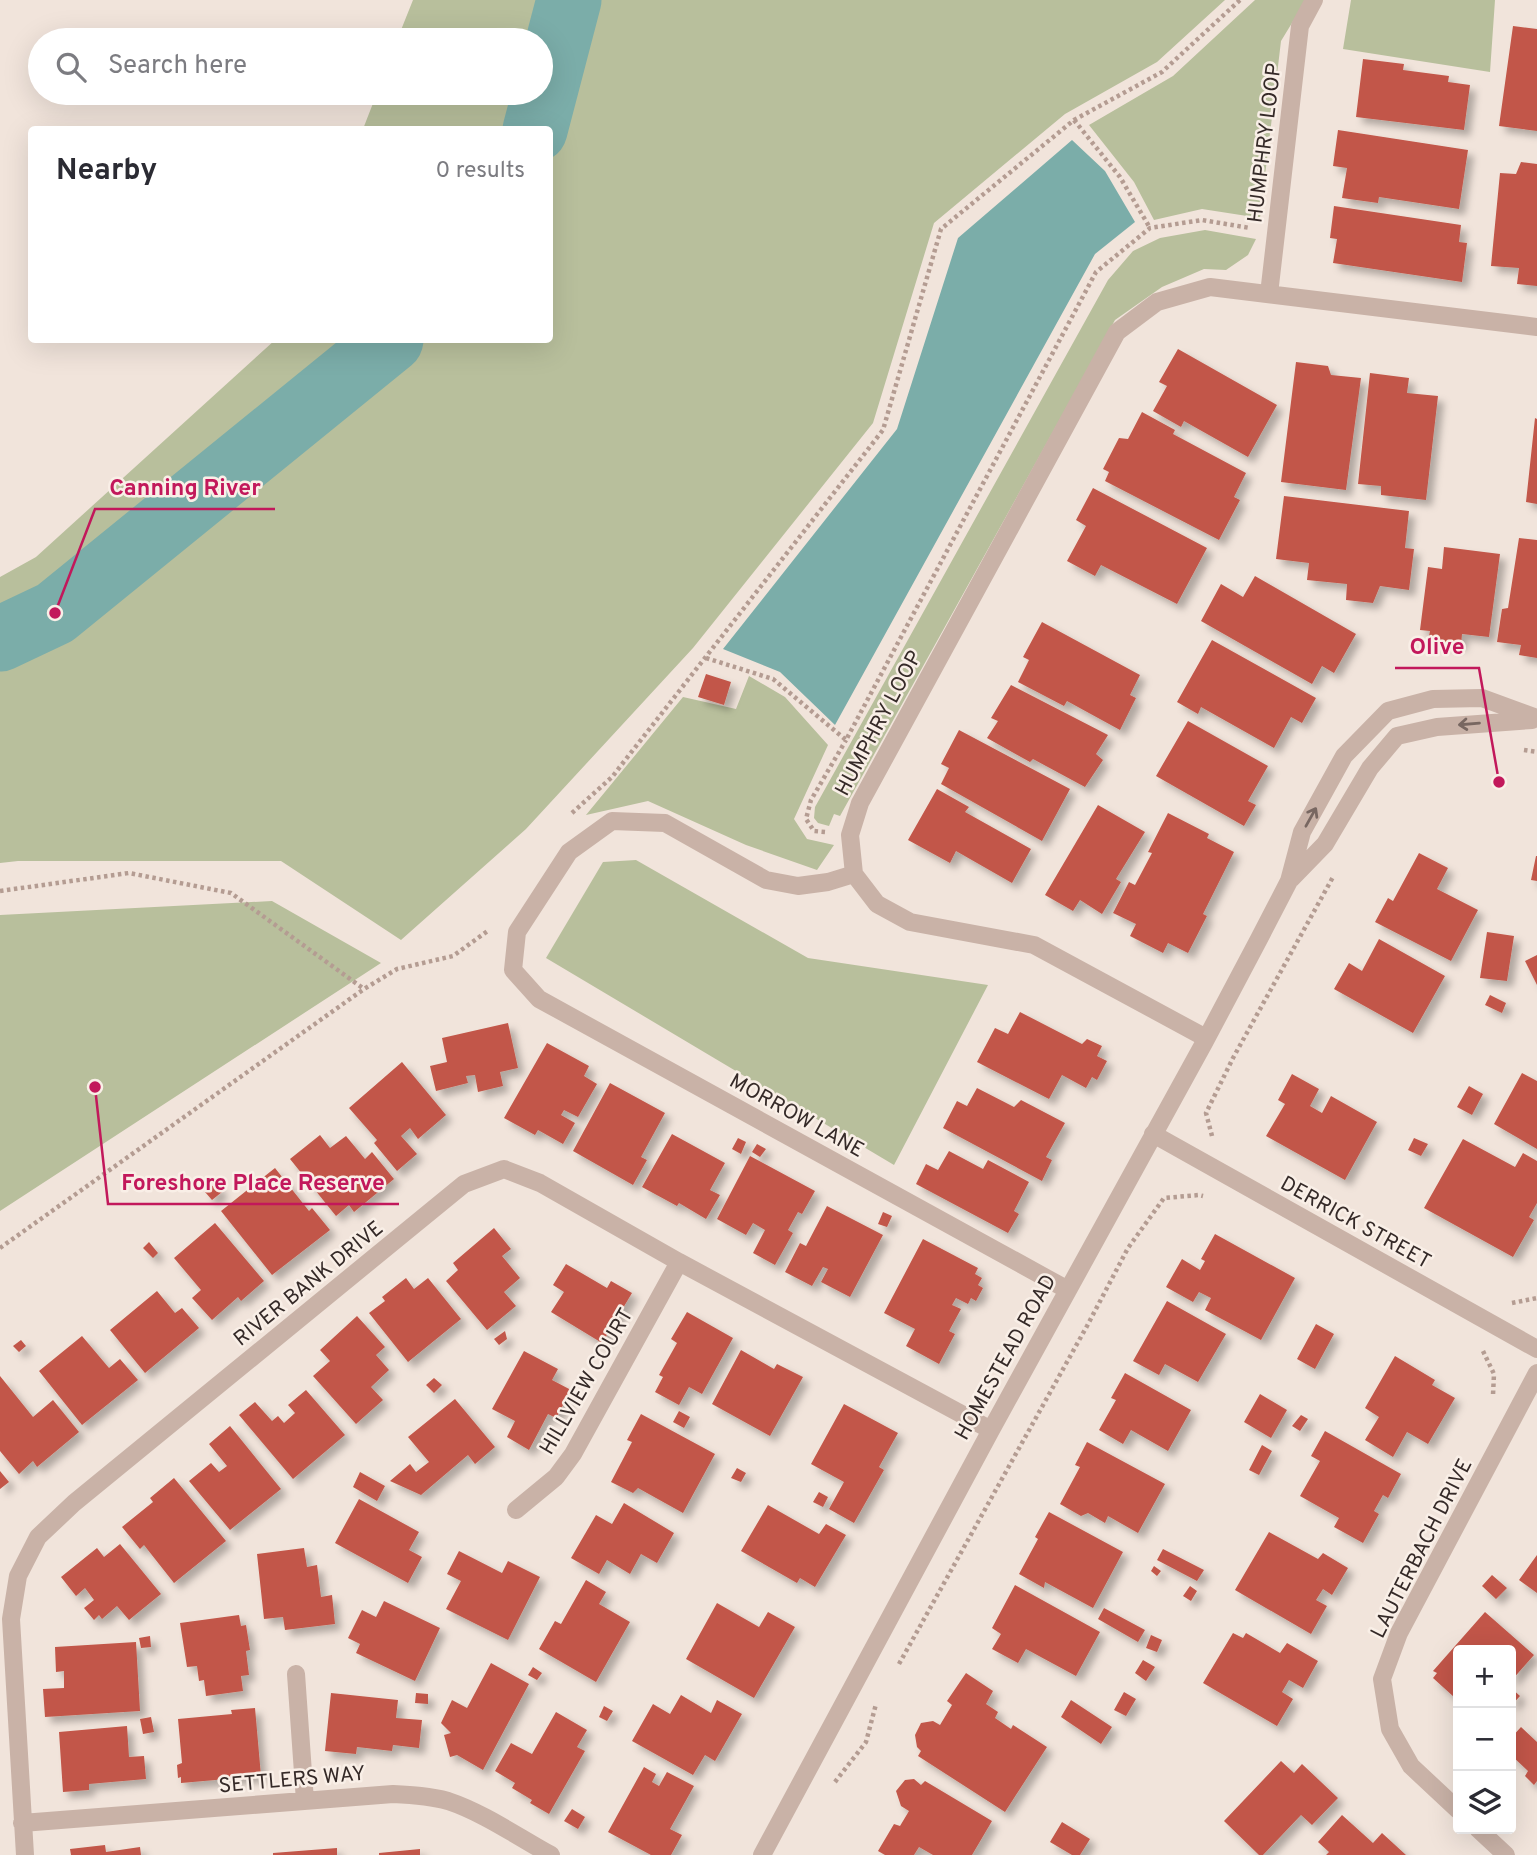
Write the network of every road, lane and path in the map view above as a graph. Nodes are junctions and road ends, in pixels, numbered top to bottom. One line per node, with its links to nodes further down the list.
1 (1240, 0): 3 (path)
2 (1314, 0): 6 (street, HUMPHRY LOOP)
3 (1074, 120): 4 (path); 8 (path)
4 (1150, 228): 5 (path); 10 (path)
5 (1253, 228)
6 (1269, 294): 7 (street); 16 (street, HUMPHRY LOOP)
7 (1537, 327)
8 (706, 658): 10 (path); 13 (path)
9 (1537, 719): 17 (street, HOMESTEAD ROAD, one-way to 17); 17 (street, HOMESTEAD ROAD, one-way to 9)
10 (846, 740): 14 (path)
11 (1524, 750): 12 (path)
12 (1537, 752)
13 (566, 819)
14 (830, 833)
15 (1336, 871): 23 (path)
16 (854, 874): 21 (street); 27 (street, MORROW LANE)
17 (1289, 881): 21 (street, HOMESTEAD ROAD)
18 (0, 891): 20 (path)
19 (492, 929): 20 (path)
20 (364, 989): 25 (path)
21 (1206, 1038): 22 (street, HOMESTEAD ROAD)
22 (1153, 1134): 27 (street, HOMESTEAD ROAD); 28 (street, DERRICK STREET)
23 (1220, 1142)
24 (1208, 1199): 32 (path)
25 (0, 1248)
26 (679, 1262): 30 (street, RIVER BANK DRIVE); 31 (street, HILLVIEW COURT); 38 (street, RIVER BANK DRIVE)
27 (1068, 1290): 30 (street, HOMESTEAD ROAD)
28 (1537, 1349)
29 (1537, 1374): 37 (street, LAUTERBACH DRIVE)
30 (991, 1430): 42 (street, HOMESTEAD ROAD)
31 (516, 1510)
32 (897, 1667)
33 (296, 1674): 36 (street)
34 (879, 1694): 35 (path)
35 (834, 1784)
36 (304, 1801): 38 (street, SETTLERS WAY); 41 (street, SETTLERS WAY)
37 (1453, 1805)
38 (22, 1823): 40 (street, RIVER BANK DRIVE)
39 (1483, 1834): 43 (street)
40 (25, 1855)
41 (551, 1855)
42 (762, 1855)
43 (1506, 1855)

